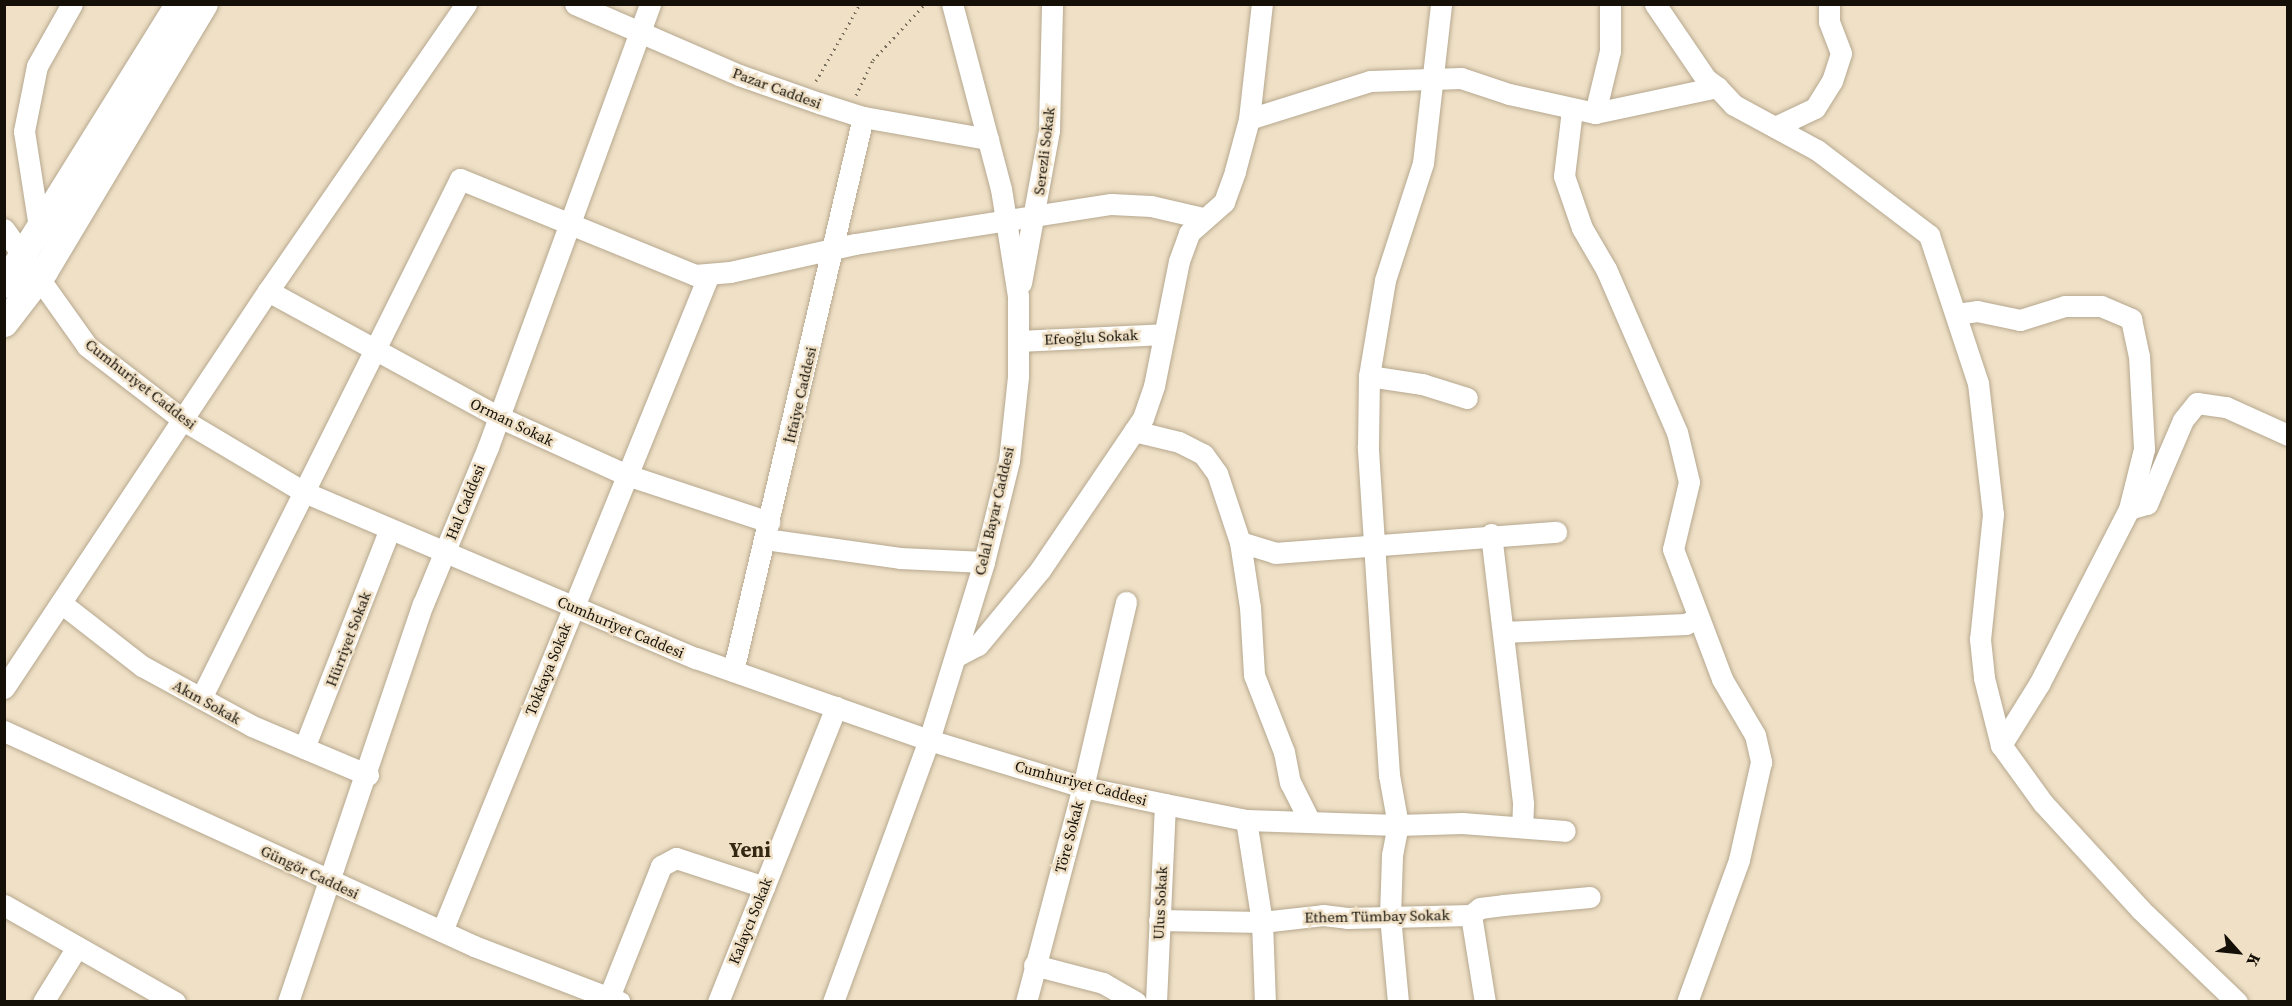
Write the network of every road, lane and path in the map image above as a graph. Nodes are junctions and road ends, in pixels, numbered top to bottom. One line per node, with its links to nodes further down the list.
1 (72, 4): 30 (street)
2 (178, 4): 30 (main road)
3 (204, 4): 35 (main road)
4 (466, 4): 37 (street)
5 (575, 4): 16 (street, Pazar Caddesi)
6 (650, 4): 16 (street, Hal Caddesi)
7 (860, 4): 19 (path)
8 (925, 4): 22 (path)
9 (952, 4): 25 (street, Celal Bayar Caddesi)
10 (1052, 4): 26 (street, Serezli Sokak)
11 (1262, 4): 23 (street)
12 (1442, 4): 17 (street)
13 (1610, 4): 21 (street)
14 (1655, 4): 18 (street)
15 (1829, 4): 24 (street)
16 (640, 31): 19 (street, Pazar Caddesi); 29 (street, Hal Caddesi)
17 (1435, 79): 20 (street); 23 (street); 44 (street)
18 (1717, 87): 21 (street); 24 (street)
19 (807, 99): 22 (street, Pazar Caddesi)
20 (1572, 110): 21 (street); 66 (street)
21 (1595, 113)
22 (856, 115): 25 (street, Pazar Caddesi); 32 (street, İtfaiye Caddesi)
23 (1248, 119): 27 (street)
24 (1775, 127): 39 (street)
25 (988, 139): 28 (street, Celal Bayar Caddesi)
26 (1035, 217): 27 (street); 28 (street); 38 (street, Serezli Sokak)
27 (1203, 218): 41 (street)
28 (1006, 222): 32 (street); 38 (street, Celal Bayar Caddesi)
29 (570, 226): 34 (street); 43 (street); 46 (street, Hal Caddesi)
30 (39, 227): 33 (main road)
31 (4, 229): 33 (street, Cumhuriyet Caddesi)
32 (835, 249): 34 (street); 56 (street, İtfaiye Caddesi)
33 (22, 255): 35 (street, Cumhuriyet Caddesi); 36 (main road)
34 (709, 274): 52 (street, Tokkaya Sokak)
35 (37, 280): 40 (main road); 49 (street, Cumhuriyet Caddesi)
36 (4, 285)
37 (268, 291): 43 (street, Orman Sokak); 49 (street)
38 (1018, 296): 42 (street, Celal Bayar Caddesi)
39 (1956, 314): 54 (street); 75 (street)
40 (4, 323)
41 (1164, 333): 42 (street, Efeoğlu Sokak); 50 (street)
42 (1018, 341): 62 (street, Celal Bayar Caddesi)
43 (376, 353): 46 (street, Orman Sokak); 53 (street)
44 (1369, 376): 45 (street); 60 (street)
45 (1467, 398)
46 (499, 417): 52 (street, Orman Sokak); 61 (street, Hal Caddesi)
47 (2246, 418): 48 (street); 51 (street); 54 (street)
48 (2288, 418)
49 (183, 420): 53 (street, Cumhuriyet Caddesi); 64 (street)
50 (1134, 431): 59 (street); 68 (street)
51 (2288, 435)
52 (627, 475): 56 (street, Orman Sokak); 65 (street, Tokkaya Sokak)
53 (304, 492): 55 (street, Cumhuriyet Caddesi); 71 (street)
54 (2129, 509): 75 (street)
55 (390, 529): 61 (street, Cumhuriyet Caddesi); 76 (street, Hürriyet Sokak)
56 (767, 531): 62 (street, Orman Sokak); 69 (street, İtfaiye Caddesi)
57 (1557, 532): 58 (street)
58 (1491, 534): 60 (street); 67 (street)
59 (1240, 542): 60 (street); 81 (street)
60 (1374, 543): 82 (street)
61 (444, 553): 65 (street, Cumhuriyet Caddesi); 77 (street, Hal Caddesi)
62 (984, 562): 68 (street, Celal Bayar Caddesi)
63 (1125, 602): 78 (street, Töre Sokak)
64 (61, 603): 70 (street); 71 (street, Akın Sokak)
65 (573, 607): 69 (street, Cumhuriyet Caddesi); 93 (street, Tokkaya Sokak)
66 (1698, 617): 67 (street); 108 (street)
67 (1503, 632): 83 (street)
68 (955, 657): 74 (street, Celal Bayar Caddesi)
69 (734, 671): 72 (street, Cumhuriyet Caddesi)
70 (4, 688)
71 (201, 698): 76 (street, Akın Sokak)
72 (836, 707): 74 (street, Cumhuriyet Caddesi); 86 (street, Kalaycı Sokak)
73 (4, 731): 85 (street, Güngör Caddesi)
74 (929, 740): 78 (street, Cumhuriyet Caddesi); 101 (street, Celal Bayar Caddesi)
75 (2001, 745): 109 (street)
76 (304, 748): 77 (street, Akın Sokak)
77 (368, 775): 85 (street, Hal Caddesi)
78 (1083, 787): 79 (street, Cumhuriyet Caddesi); 95 (street, Töre Sokak)
79 (1165, 804): 80 (street, Cumhuriyet Caddesi); 91 (street, Ulus Sokak)
80 (1246, 820): 81 (street, Cumhuriyet Caddesi); 92 (street)
81 (1308, 820): 82 (street, Cumhuriyet Caddesi)
82 (1398, 825): 83 (street, Cumhuriyet Caddesi); 90 (street)
83 (1522, 827): 84 (street, Cumhuriyet Caddesi)
84 (1566, 831)
85 (330, 881): 93 (street, Güngör Caddesi); 99 (street, Hal Caddesi)
86 (764, 887): 96 (street); 100 (street, Kalaycı Sokak)
87 (1590, 897): 89 (street)
88 (4, 905): 94 (street)
89 (1471, 915): 90 (street, Ethem Tümbay Sokak); 107 (street, Ethem Tümbay Sokak)
90 (1390, 916): 92 (street, Ethem Tümbay Sokak); 106 (street)
91 (1159, 920): 92 (street, Ethem Tümbay Sokak); 104 (street, Ulus Sokak)
92 (1262, 921): 105 (street)
93 (442, 931): 96 (street, Güngör Caddesi)
94 (77, 947): 97 (street); 98 (street)
95 (1034, 965): 102 (street, Töre Sokak); 103 (street)
96 (614, 999)
97 (43, 1002)
98 (175, 1002)
99 (288, 1002)
100 (718, 1002)
101 (833, 1002)
102 (1026, 1002)
103 (1136, 1002)
104 (1156, 1002)
105 (1265, 1002)
106 (1398, 1002)
107 (1485, 1002)
108 (1687, 1002)
109 (2237, 1002)

